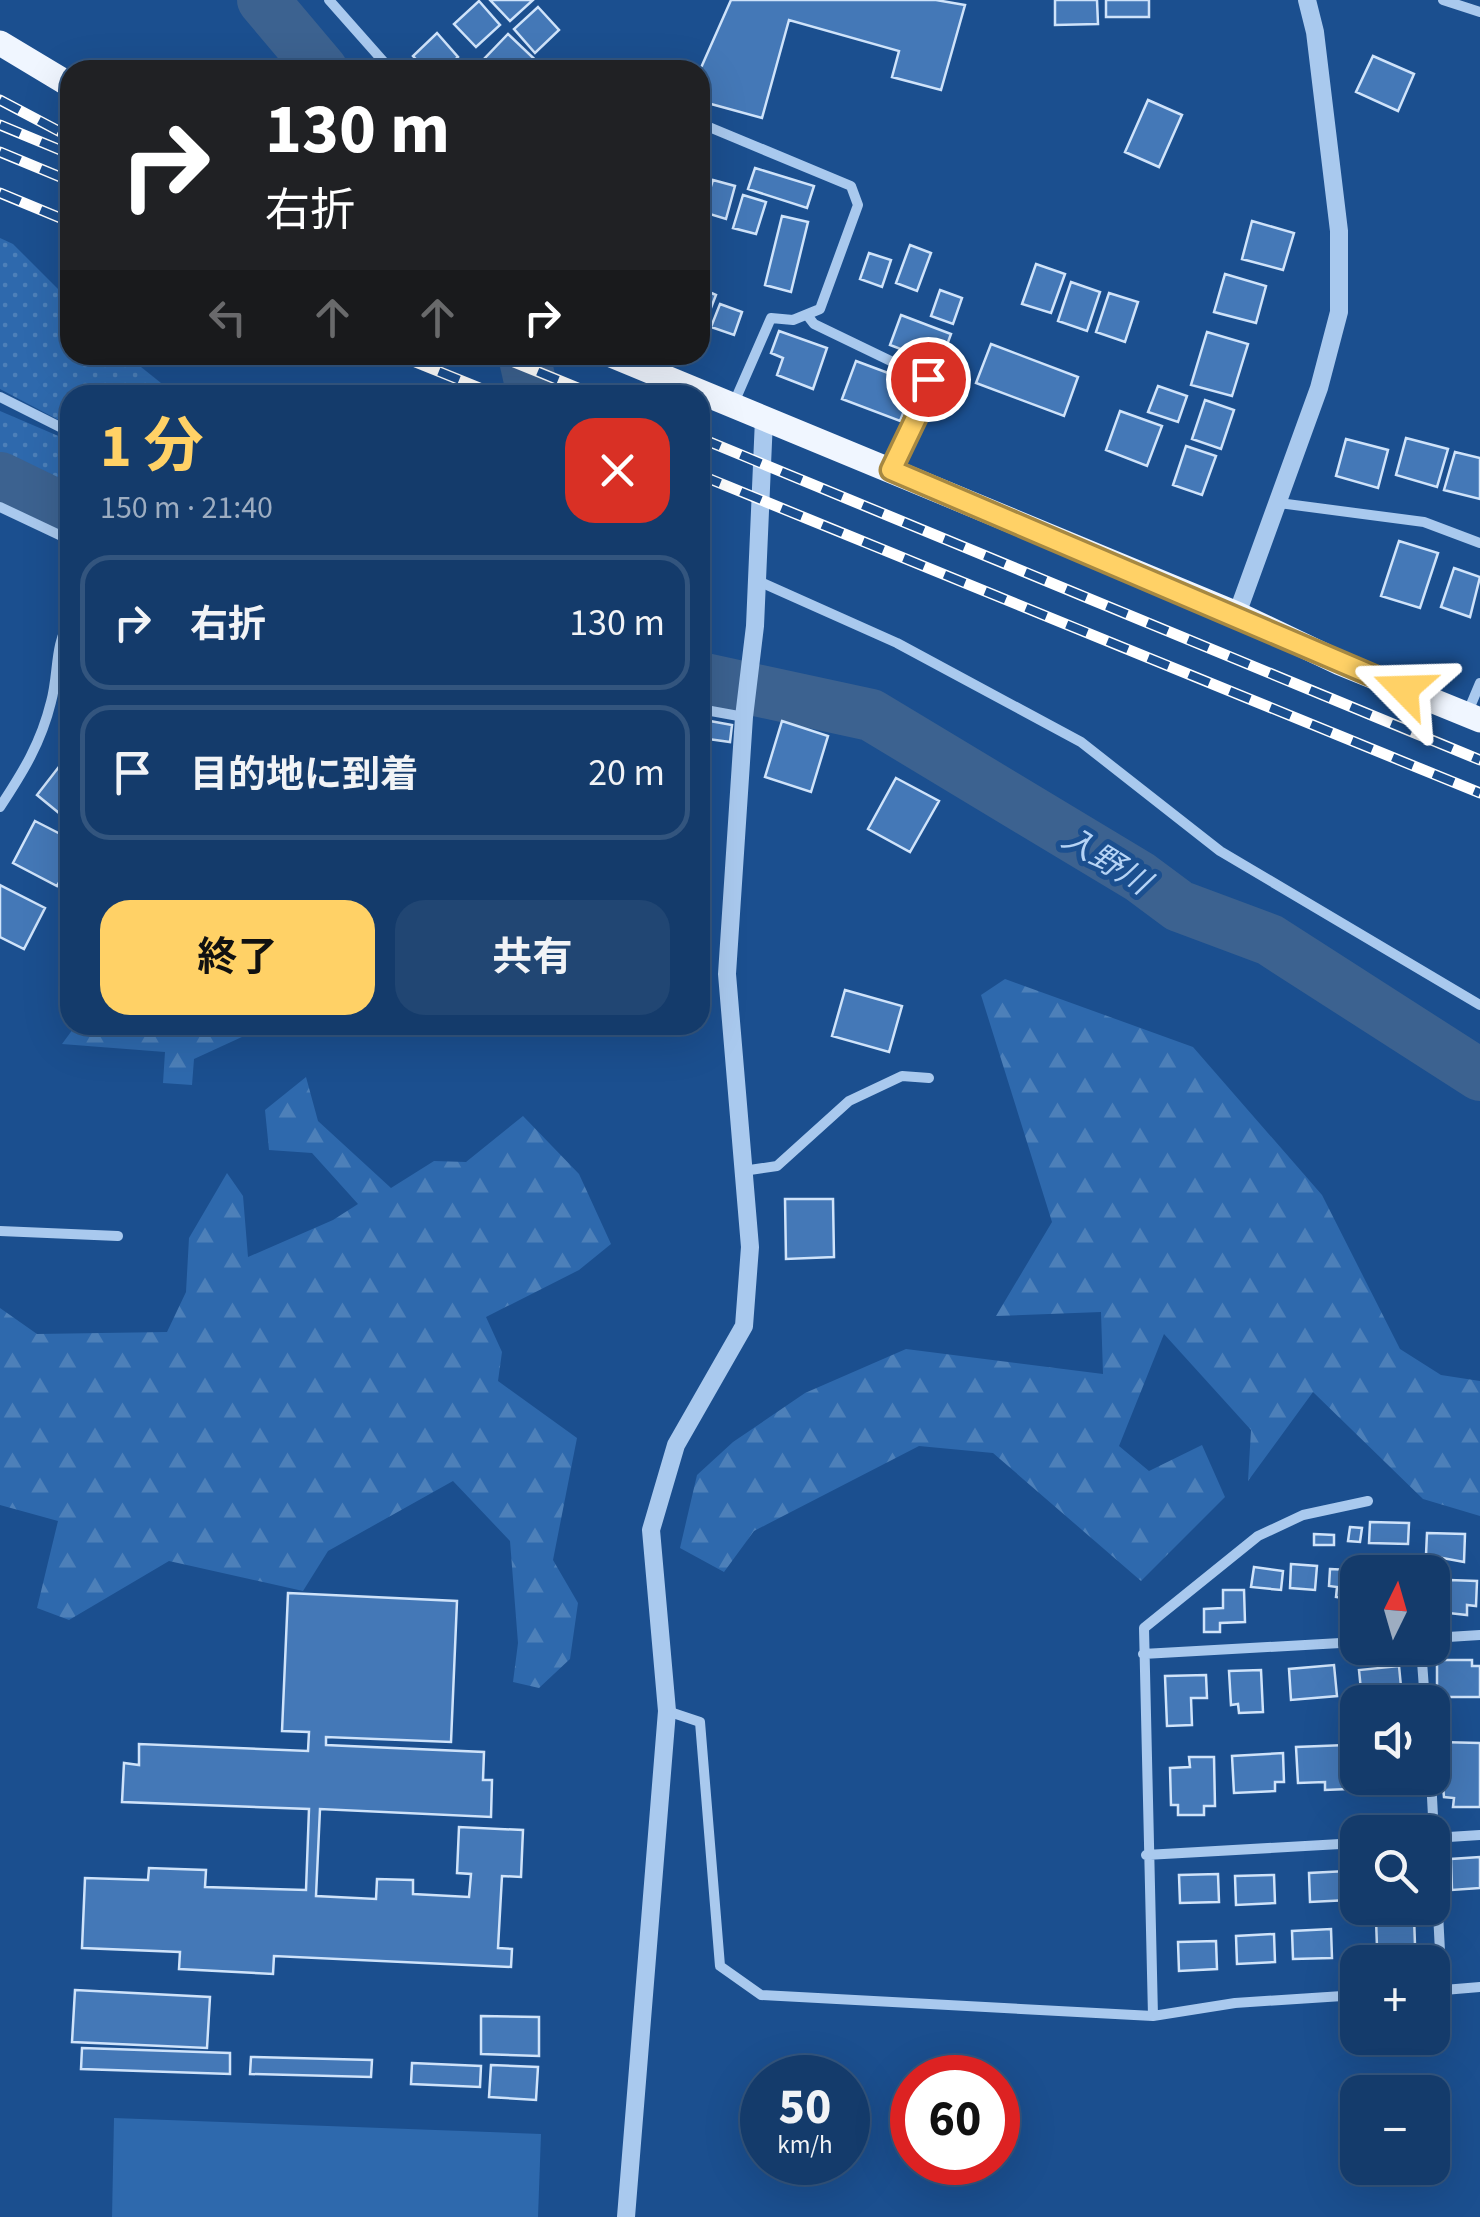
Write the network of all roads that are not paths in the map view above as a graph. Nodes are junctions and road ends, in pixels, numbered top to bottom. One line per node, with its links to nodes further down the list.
1 (329, 0): 6 (street)
2 (1307, 0): 18 (street)
3 (1443, 0): 4 (street)
4 (1480, 12)
5 (0, 42): 7 (main road)
6 (382, 60)
7 (60, 79)
8 (710, 128): 9 (street)
9 (806, 315): 14 (street); 17 (street)
10 (636, 365): 11 (main road)
11 (686, 385)
12 (710, 395): 14 (main road)
13 (0, 398): 16 (street)
14 (733, 404): 15 (main road)
15 (764, 419): 17 (main road); 22 (street)
16 (60, 427)
17 (891, 470): 23 (main road)
18 (1279, 503): 21 (street); 23 (street)
19 (0, 508): 20 (street)
20 (60, 535)
21 (1480, 542)
22 (758, 581): 27 (street); 30 (street)
23 (1237, 614): 28 (main road)
24 (60, 636): 29 (street)
25 (1480, 682): 28 (street)
26 (710, 711): 27 (street)
27 (744, 716): 32 (street)
28 (1474, 718)
29 (0, 806)
30 (1480, 1006)
31 (929, 1078): 32 (street)
32 (743, 1171): 40 (street)
33 (0, 1231): 34 (street)
34 (118, 1236)
35 (1368, 1501): 39 (street)
36 (1480, 1634): 37 (street)
37 (1450, 1636)
38 (1340, 1643): 39 (street)
39 (1143, 1654): 44 (street)
40 (667, 1711): 48 (street); 49 (street)
41 (1480, 1835): 42 (street)
42 (1450, 1837)
43 (1340, 1843): 44 (street)
44 (1146, 1855): 48 (street)
45 (1480, 1987): 46 (street)
46 (1450, 1989)
47 (1340, 1997): 48 (street)
48 (1153, 2016)
49 (626, 2217)

